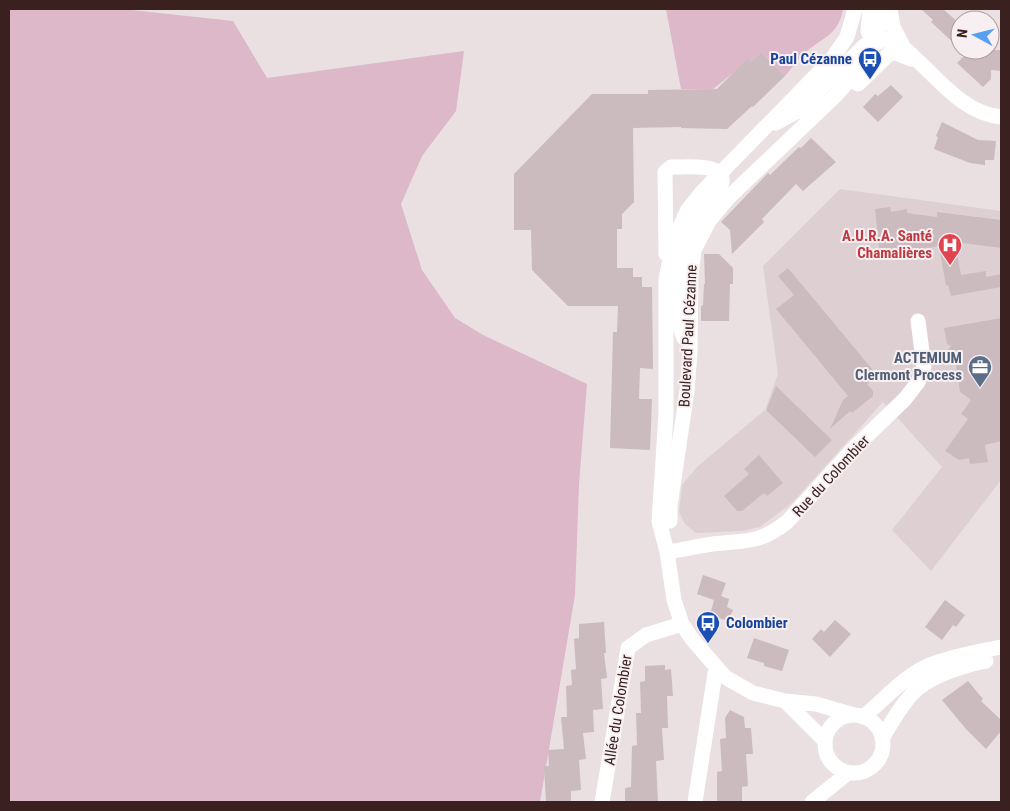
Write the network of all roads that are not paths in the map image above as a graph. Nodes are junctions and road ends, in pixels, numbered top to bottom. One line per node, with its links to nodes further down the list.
1 (855, 9): 7 (street, Boulevard Paul Cézanne)
2 (870, 9): 5 (street)
3 (883, 9): 5 (street, Boulevard Paul Cézanne)
4 (890, 9): 5 (street)
5 (892, 47): 6 (street); 7 (street); 11 (street, Boulevard Paul Cézanne)
6 (1001, 117)
7 (761, 132): 8 (street, Boulevard Paul Cézanne)
8 (720, 173): 9 (street, Boulevard Paul Cézanne); 9 (street); 11 (street)
9 (666, 280): 12 (street, Boulevard Paul Cézanne)
10 (918, 321): 12 (street, Rue du Colombier)
11 (690, 352): 12 (street, Boulevard Paul Cézanne)
12 (667, 552): 13 (street, Boulevard Paul Cézanne)
13 (682, 624): 16 (street, Boulevard Paul Cézanne); 23 (street, Allée du Colombier)
14 (1001, 647): 18 (street)
15 (1001, 658): 19 (street)
16 (716, 667): 17 (street, Boulevard Paul Cézanne); 24 (street)
17 (785, 702): 18 (street, Boulevard Paul Cézanne); 20 (street, Boulevard Paul Cézanne)
18 (859, 716): 19 (street); 20 (street)
19 (882, 739): 22 (street)
20 (825, 741): 21 (street)
21 (834, 765): 22 (street); 25 (street)
22 (848, 773): 25 (street)
23 (602, 802)
24 (695, 802)
25 (811, 802)

